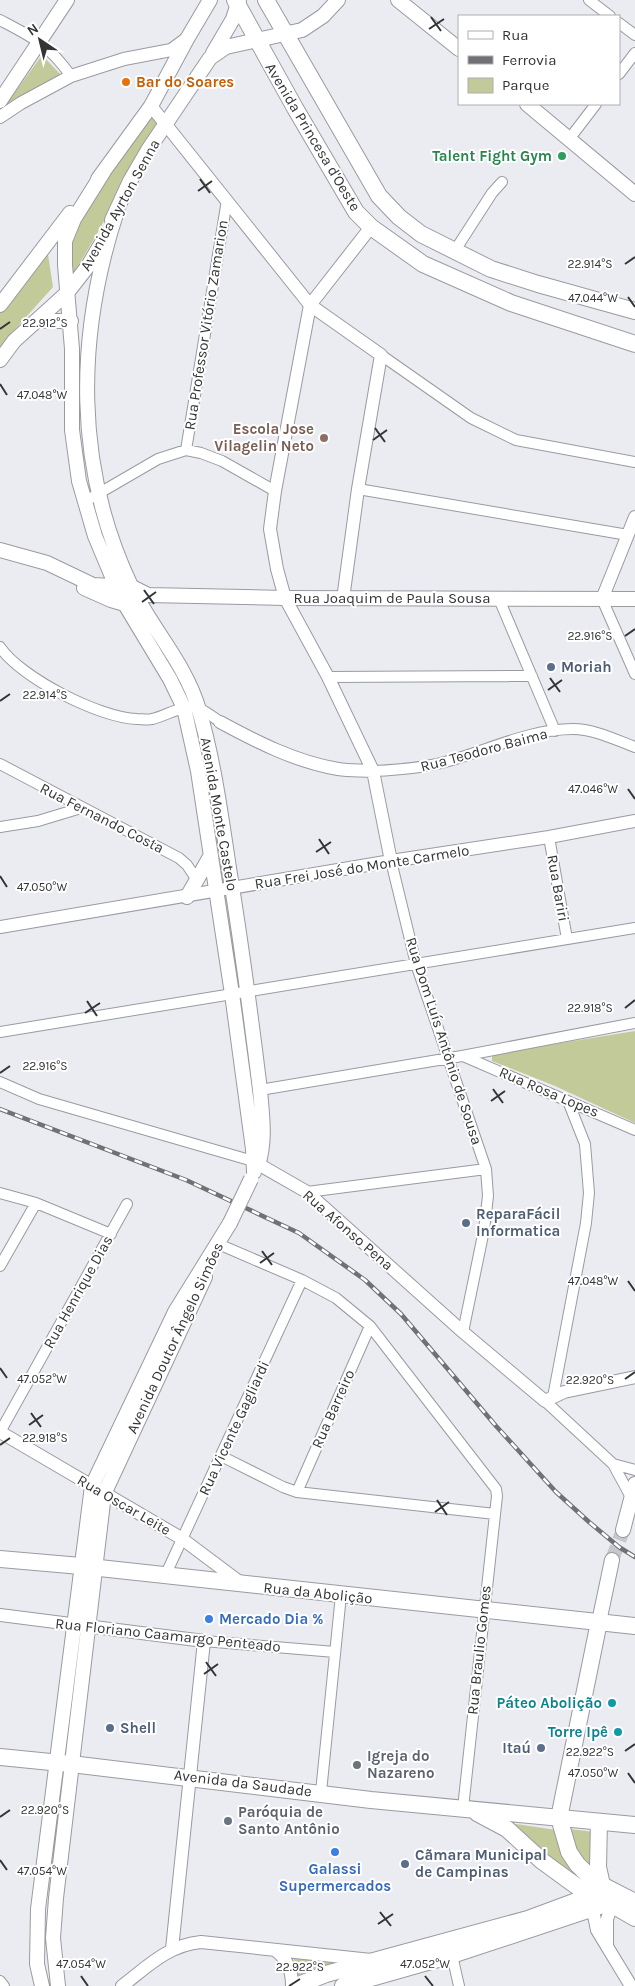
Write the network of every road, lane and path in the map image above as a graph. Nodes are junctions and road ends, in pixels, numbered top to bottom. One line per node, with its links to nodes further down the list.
1 (67, 0): 14 (main road)
2 (210, 0): 13 (main road, Avenida Ayrton Senna)
3 (266, 0): 11 (main road, Avenida Princesa d'Oeste)
4 (338, 0): 11 (main road, Avenida Ayrton Senna)
5 (589, 0): 8 (street)
6 (402, 1): 16 (main road)
7 (237, 2): 15 (main road, Avenida Princesa d'Oeste); 20 (main road)
8 (609, 15)
9 (0, 20): 14 (street)
10 (620, 24): 12 (street)
11 (284, 34): 15 (main road, Avenida Ayrton Senna); 19 (main road, Avenida Princesa d'Oeste)
12 (635, 35)
13 (187, 39): 18 (street); 24 (main road, Avenida Ayrton Senna)
14 (40, 41): 23 (street); 25 (main road)
15 (257, 41): 20 (main road, Avenida Ayrton Senna); 21 (main road, Avenida Princesa d'Oeste)
16 (458, 48)
17 (635, 53): 22 (street)
18 (153, 54): 23 (street); 24 (street)
19 (296, 56): 21 (main road); 38 (main road, Avenida Princesa d'Oeste)
20 (210, 58): 30 (main road, Avenida Ayrton Senna)
21 (273, 69): 37 (main road, Avenida Princesa d'Oeste)
22 (620, 73)
23 (71, 76): 29 (street)
24 (166, 80): 28 (main road, Avenida Ayrton Senna)
25 (0, 101)
26 (528, 105): 31 (main road)
27 (595, 105): 31 (street)
28 (152, 106): 30 (street); 32 (main road, Avenida Ayrton Senna)
29 (0, 117)
30 (166, 124): 35 (street); 36 (main road, Avenida Ayrton Senna)
31 (570, 138): 34 (main road)
32 (104, 171): 39 (main road, Avenida Ayrton Senna); 40 (main road, Avenida Ayrton Senna)
33 (502, 182): 38 (street)
34 (635, 194)
35 (227, 200): 41 (street); 48 (street, Rua Professor Vitório Zamarion)
36 (116, 211): 39 (main road, Avenida Ayrton Senna); 52 (main road, Avenida Monte Castelo)
37 (371, 227): 41 (street, Rua Dom Luís Antônio de Sousa); 45 (main road, Avenida Princesa d'Oeste)
38 (454, 252): 42 (main road, Avenida Princesa d'Oeste)
39 (67, 293): 43 (main road, Avenida Ayrton Senna); 44 (main road, Avenida Monte Castelo)
40 (0, 305)
41 (310, 305): 46 (street); 51 (street, Rua Dom Luís Antônio de Sousa)
42 (635, 311)
43 (36, 320): 44 (main road); 47 (main road, Avenida Ayrton Senna)
44 (70, 321): 53 (main road, Avenida Monte Castelo)
45 (635, 344)
46 (381, 355): 49 (street); 50 (street)
47 (0, 360)
48 (186, 450): 51 (street); 52 (street)
49 (635, 462)
50 (358, 489): 55 (street); 62 (street)
51 (275, 491): 60 (street, Rua Dom Luís Antônio de Sousa)
52 (99, 494): 53 (street); 59 (main road, Avenida Monte Castelo)
53 (84, 502): 58 (main road, Avenida Monte Castelo)
54 (635, 517): 55 (street)
55 (628, 535): 64 (street)
56 (0, 550): 58 (main road)
57 (0, 557): 66 (main road)
58 (116, 586): 59 (main road); 66 (main road, Avenida Monte Castelo)
59 (132, 587): 61 (main road, Avenida Monte Castelo)
60 (286, 598): 61 (main road, Rua Joaquim de Paula Sousa); 62 (main road, Rua Joaquim de Paula Sousa); 70 (street, Rua Dom Luís Antônio de Sousa)
61 (144, 599): 66 (main road, Rua Joaquim de Paula Sousa); 72 (main road, Avenida Monte Castelo)
62 (343, 599): 63 (main road, Rua Joaquim de Paula Sousa)
63 (500, 599): 64 (main road, Rua Joaquim de Paula Sousa); 69 (street)
64 (602, 599): 65 (main road, Rua Joaquim de Paula Sousa); 68 (street)
65 (635, 599)
66 (126, 606): 71 (main road, Avenida Monte Castelo)
67 (0, 647): 71 (street)
68 (635, 674)
69 (532, 676): 70 (street); 74 (street)
70 (328, 677): 77 (street, Rua Dom Luís Antônio de Sousa)
71 (184, 708): 72 (street); 82 (main road, Avenida Monte Castelo)
72 (199, 708): 73 (street); 85 (main road, Avenida Monte Castelo)
73 (220, 722): 77 (street, Rua Teodoro Baima)
74 (555, 731): 75 (street, Rua Teodoro Baima); 77 (street, Rua Teodoro Baima)
75 (635, 747)
76 (0, 764): 78 (street, Rua Fernando Costa)
77 (373, 771): 83 (street, Rua Dom Luís Antônio de Sousa)
78 (81, 808): 80 (street); 84 (street, Rua Fernando Costa)
79 (635, 821): 81 (street, Rua Frei José do Monte Carmelo)
80 (0, 827)
81 (549, 837): 83 (street, Rua Frei José do Monte Carmelo); 90 (street, Rua Bariri)
82 (211, 855): 84 (main road); 86 (main road, Avenida Monte Castelo)
83 (391, 861): 85 (street, Rua Frei José do Monte Carmelo); 91 (street, Rua Dom Luís Antônio de Sousa)
84 (197, 880): 87 (main road)
85 (232, 888): 86 (street, Rua Frei José do Monte Carmelo); 92 (main road, Avenida Monte Castelo)
86 (216, 891): 87 (street, Rua Frei José do Monte Carmelo); 93 (main road, Avenida Monte Castelo)
87 (187, 897): 88 (street, Rua Frei José do Monte Carmelo)
88 (0, 928)
89 (635, 928): 90 (street)
90 (567, 938): 91 (street)
91 (416, 964): 92 (street); 97 (street, Rua Dom Luís Antônio de Sousa)
92 (247, 992): 93 (street); 99 (main road, Avenida Monte Castelo)
93 (232, 994): 95 (street); 102 (main road, Avenida Monte Castelo)
94 (635, 1023): 96 (street)
95 (0, 1032)
96 (462, 1056): 97 (street); 100 (street, Rua Rosa Lopes)
97 (449, 1058): 99 (street); 103 (street, Rua Dom Luís Antônio de Sousa)
98 (0, 1082): 102 (street, Rua Afonso Pena)
99 (260, 1090): 102 (main road, Avenida Monte Castelo)
100 (568, 1101): 101 (street, Rua Rosa Lopes); 115 (street)
101 (635, 1130)
102 (254, 1169): 104 (street, Rua Afonso Pena); 109 (main road, Avenida Monte Castelo, bridge)
103 (486, 1169): 104 (street); 113 (street, Rua Dom Luís Antônio de Sousa)
104 (307, 1192): 113 (street, Rua Afonso Pena)
105 (0, 1193): 106 (street)
106 (36, 1203): 108 (street); 110 (street)
107 (127, 1204): 108 (street, Rua Henrique Dias)
108 (111, 1234): 116 (street, Rua Henrique Dias)
109 (222, 1236): 111 (street); 121 (main road, Avenida Doutor Ângelo Simões); 123 (main road, Avenida Doutor Ângelo Simões)
110 (0, 1265)
111 (302, 1280): 112 (street); 117 (street, Rua Vicente Gagliardi)
112 (370, 1326): 122 (street, Rua Barreiro); 125 (street, Rua Braulio Gomes)
113 (463, 1332): 115 (street, Rua Afonso Pena)
114 (635, 1377): 115 (street)
115 (549, 1399): 118 (street, Rua Afonso Pena)
116 (0, 1432): 121 (street, Rua Oscar Leite)
117 (221, 1456): 122 (street); 127 (street, Rua Vicente Gagliardi)
118 (613, 1464): 119 (street, Rua Afonso Pena); 124 (street, Rua Afonso Pena)
119 (635, 1470)
120 (635, 1484): 124 (main road)
121 (92, 1486): 123 (street, Rua Oscar Leite); 130 (main road, Avenida Doutor Ângelo Simões)
122 (297, 1492): 125 (street)
123 (104, 1494): 127 (street, Rua Oscar Leite); 130 (main road, Avenida Doutor Ângelo Simões)
124 (632, 1507): 126 (main road)
125 (495, 1514): 134 (street, Rua Braulio Gomes)
126 (623, 1530)
127 (183, 1540): 131 (street, Rua Vicente Gagliardi); 132 (street, Rua Oscar Leite)
128 (0, 1559): 130 (main road, Rua da Abolição)
129 (612, 1560): 136 (main road)
130 (88, 1567): 131 (main road, Rua da Abolição); 137 (main road, Avenida Doutor Ângelo Simões)
131 (165, 1576): 132 (main road, Rua da Abolição)
132 (243, 1584): 133 (main road, Rua da Abolição)
133 (341, 1595): 134 (main road, Rua da Abolição); 140 (street)
134 (483, 1611): 136 (main road, Rua da Abolição); 145 (street, Rua Braulio Gomes)
135 (0, 1615): 137 (street, Rua Floriano Caamargo Penteado)
136 (599, 1622): 138 (main road, Rua da Abolição); 146 (main road)
137 (81, 1626): 139 (street, Rua Floriano Caamargo Penteado); 142 (main road, Avenida Doutor Ângelo Simões)
138 (635, 1626)
139 (204, 1641): 140 (street, Rua Floriano Caamargo Penteado); 143 (street)
140 (335, 1652): 144 (street)
141 (0, 1758): 142 (main road, Avenida da Saudade)
142 (63, 1763): 143 (main road, Avenida da Saudade); 160 (main road, Avenida Doutor Ângelo Simões); 161 (main road, Avenida Doutor Ângelo Simões)
143 (190, 1777): 144 (main road, Avenida da Saudade); 153 (street)
144 (320, 1792): 145 (main road, Avenida da Saudade)
145 (465, 1808): 146 (main road, Avenida da Saudade); 149 (main road)
146 (559, 1818): 147 (main road, Avenida da Saudade); 149 (main road)
147 (599, 1822): 148 (main road, Avenida da Saudade); 149 (main road)
148 (635, 1825)
149 (598, 1894): 150 (main road); 151 (main road); 155 (street); 156 (main road); 157 (main road)
150 (635, 1902)
151 (611, 1904): 152 (main road); 155 (street)
152 (635, 1918)
153 (172, 1949): 154 (street); 162 (street)
154 (275, 1950): 157 (street); 163 (street)
155 (607, 1950): 166 (street)
156 (452, 1955): 164 (main road); 165 (street)
157 (376, 1960): 163 (main road)
158 (0, 1981): 159 (street)
159 (3, 1986)
160 (42, 1986)
161 (58, 1986)
162 (122, 1986)
163 (294, 1986)
164 (343, 1986)
165 (459, 1986)
166 (630, 1986)

